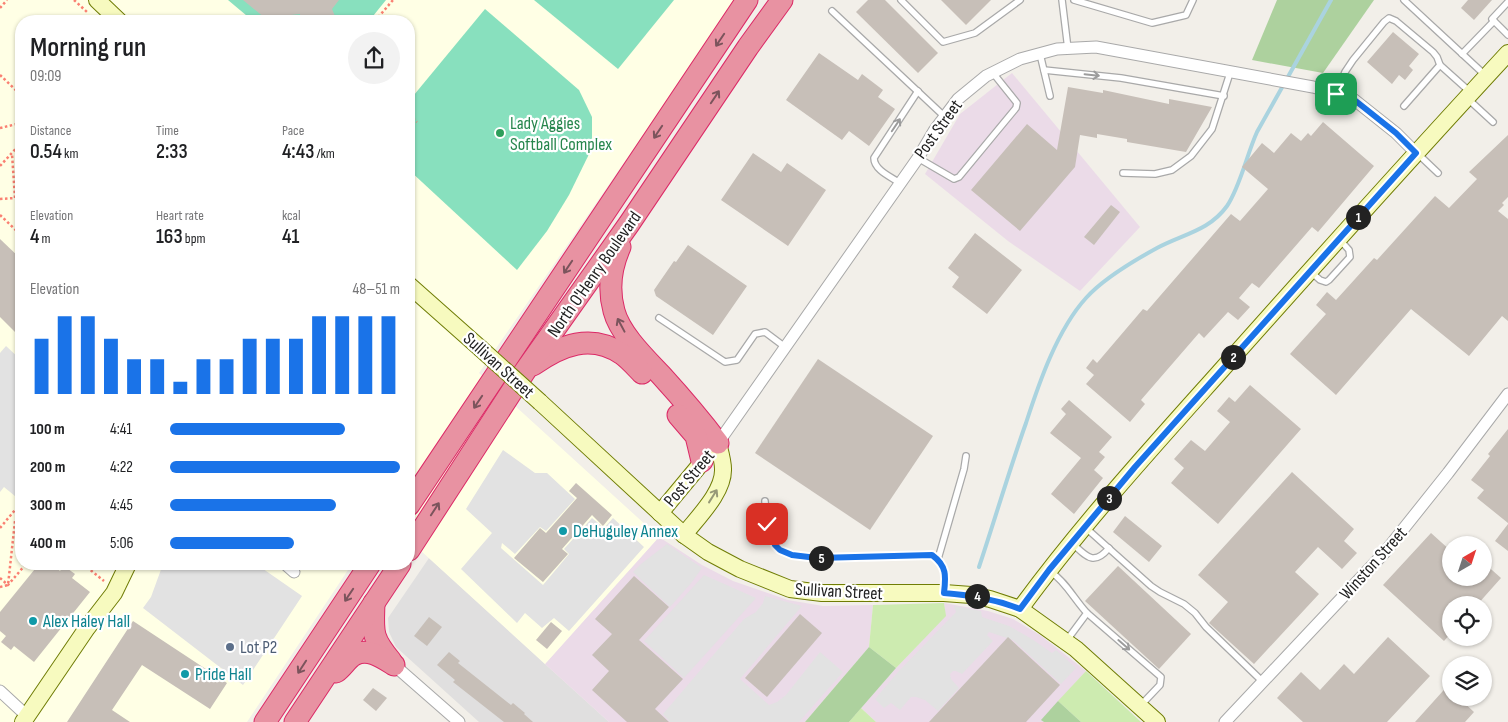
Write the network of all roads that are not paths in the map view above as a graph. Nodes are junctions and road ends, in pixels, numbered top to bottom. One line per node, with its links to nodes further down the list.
1 (96, 0): 12 (street)
2 (747, 0): 46 (highway, North O'Henry Boulevard, one-way to 46)
3 (782, 0): 37 (highway, North O'Henry Boulevard, one-way to 3)
4 (901, 0): 5 (lane)
5 (1020, 0)
6 (1062, 0): 15 (lane)
7 (1074, 0): 8 (lane)
8 (1193, 0)
9 (1404, 0): 18 (lane)
10 (1508, 2): 13 (lane)
11 (832, 11): 24 (lane)
12 (112, 15)
13 (1493, 20): 14 (lane); 18 (lane)
14 (1508, 35)
15 (1068, 49): 17 (street, Post Street); 22 (street, Post Street)
16 (1508, 53): 23 (street)
17 (1040, 54): 20 (lane); 21 (street, Post Street)
18 (1462, 54): 23 (lane)
19 (1440, 65): 25 (lane); 28 (lane); 29 (lane)
20 (1044, 70): 26 (lane); 27 (lane, one-way to 27)
21 (993, 72): 30 (street, Post Street); 33 (lane)
22 (1230, 72): 25 (street, Post Street); 27 (lane)
23 (1486, 76): 28 (street)
24 (918, 92): 30 (lane); 36 (lane, one-way to 24)
25 (1336, 94): 32 (street, Post Street)
26 (1050, 96)
27 (1224, 96): 35 (lane)
28 (1469, 96): 31 (lane); 32 (street)
29 (1404, 106)
30 (945, 116): 33 (street, Post Street)
31 (1493, 122)
32 (1416, 153): 34 (lane); 49 (street)
33 (918, 158): 36 (street, Post Street)
34 (1438, 172)
35 (1123, 173)
36 (900, 183): 40 (street, Post Street)
37 (629, 224): 41 (highway, North O'Henry Boulevard); 43 (highway, one-way to 37)
38 (415, 290): 48 (street, Sullivan Street, bridge)
39 (659, 318): 40 (lane)
40 (785, 347): 43 (street, Post Street)
41 (525, 371): 45 (highway); 51 (highway, North O'Henry Boulevard, one-way to 41)
42 (1508, 394): 66 (street, Winston Street)
43 (718, 443): 45 (street, Post Street); 50 (street, Post Street, one-way to 43)
44 (966, 456): 54 (lane)
45 (702, 461): 48 (street, Post Street)
46 (415, 497)
47 (765, 501): 54 (lane)
48 (660, 513): 50 (street, Sullivan Street)
49 (1085, 527): 52 (street); 53 (lane)
50 (684, 535): 59 (street, Sullivan Street)
51 (415, 541)
52 (1071, 543): 53 (lane); 58 (street)
53 (1109, 548): 66 (lane)
54 (938, 559): 59 (lane)
55 (125, 570): 69 (street)
56 (366, 570): 70 (highway, one-way to 70)
57 (396, 570): 60 (highway)
58 (1049, 570): 61 (street); 62 (lane)
59 (944, 593): 61 (street, Sullivan Street)
60 (374, 603): 64 (highway); 65 (highway)
61 (1020, 609): 63 (street, Sullivan Street)
62 (1088, 613): 63 (lane); 68 (lane, one-way to 68)
63 (1066, 641): 68 (street, Sullivan Street)
64 (394, 665): 65 (highway); 72 (street)
65 (322, 682): 71 (highway)
66 (1263, 682): 74 (street, Winston Street)
67 (0, 691): 69 (street)
68 (1140, 706): 73 (street, Sullivan Street)
69 (25, 719)
70 (266, 722)
71 (295, 722)
72 (459, 722)
73 (1157, 722)
74 (1225, 722)

